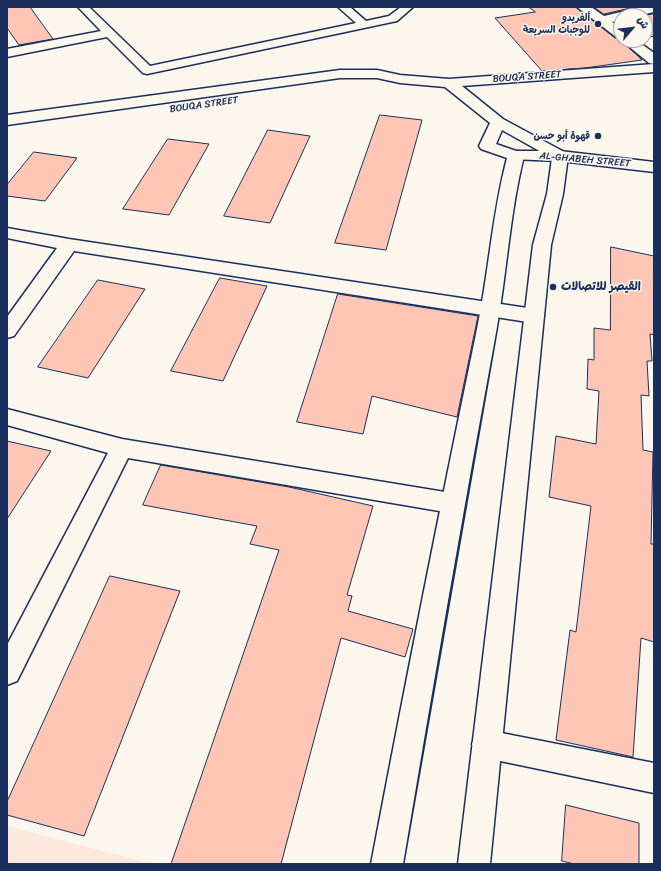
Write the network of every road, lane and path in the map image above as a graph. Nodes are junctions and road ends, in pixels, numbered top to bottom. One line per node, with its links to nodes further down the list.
1 (83, 7): 9 (lane)
2 (343, 7): 7 (lane)
3 (408, 7): 7 (lane)
4 (583, 7): 6 (street)
5 (654, 8): 6 (street)
6 (603, 20): 8 (street)
7 (363, 24): 9 (lane)
8 (613, 28)
9 (110, 33): 11 (lane)
10 (638, 48): 12 (street)
11 (7, 53)
12 (654, 60)
13 (654, 68): 15 (street, BOUQA STREET)
14 (400, 78): 15 (street, BOUQA STREET); 16 (street, BOUQA STREET); 18 (street, BOUQA STREET)
15 (449, 83): 17 (street)
16 (7, 120)
17 (498, 122): 19 (street, AL-GHABEH STREET); 20 (street)
18 (78, 125)
19 (516, 156): 20 (street, AL-GHABEH STREET); 24 (street)
20 (560, 156): 21 (street, AL-GHABEH STREET); 25 (street)
21 (654, 167)
22 (7, 233): 23 (street)
23 (69, 245): 24 (street); 26 (street)
24 (491, 309): 25 (street); 29 (street)
25 (534, 316): 31 (street)
26 (7, 331)
27 (7, 417): 28 (street)
28 (122, 448): 29 (street); 30 (street)
29 (451, 504): 33 (street)
30 (7, 672)
31 (486, 744): 32 (street); 34 (street)
32 (654, 778)
33 (387, 864)
34 (474, 864)

